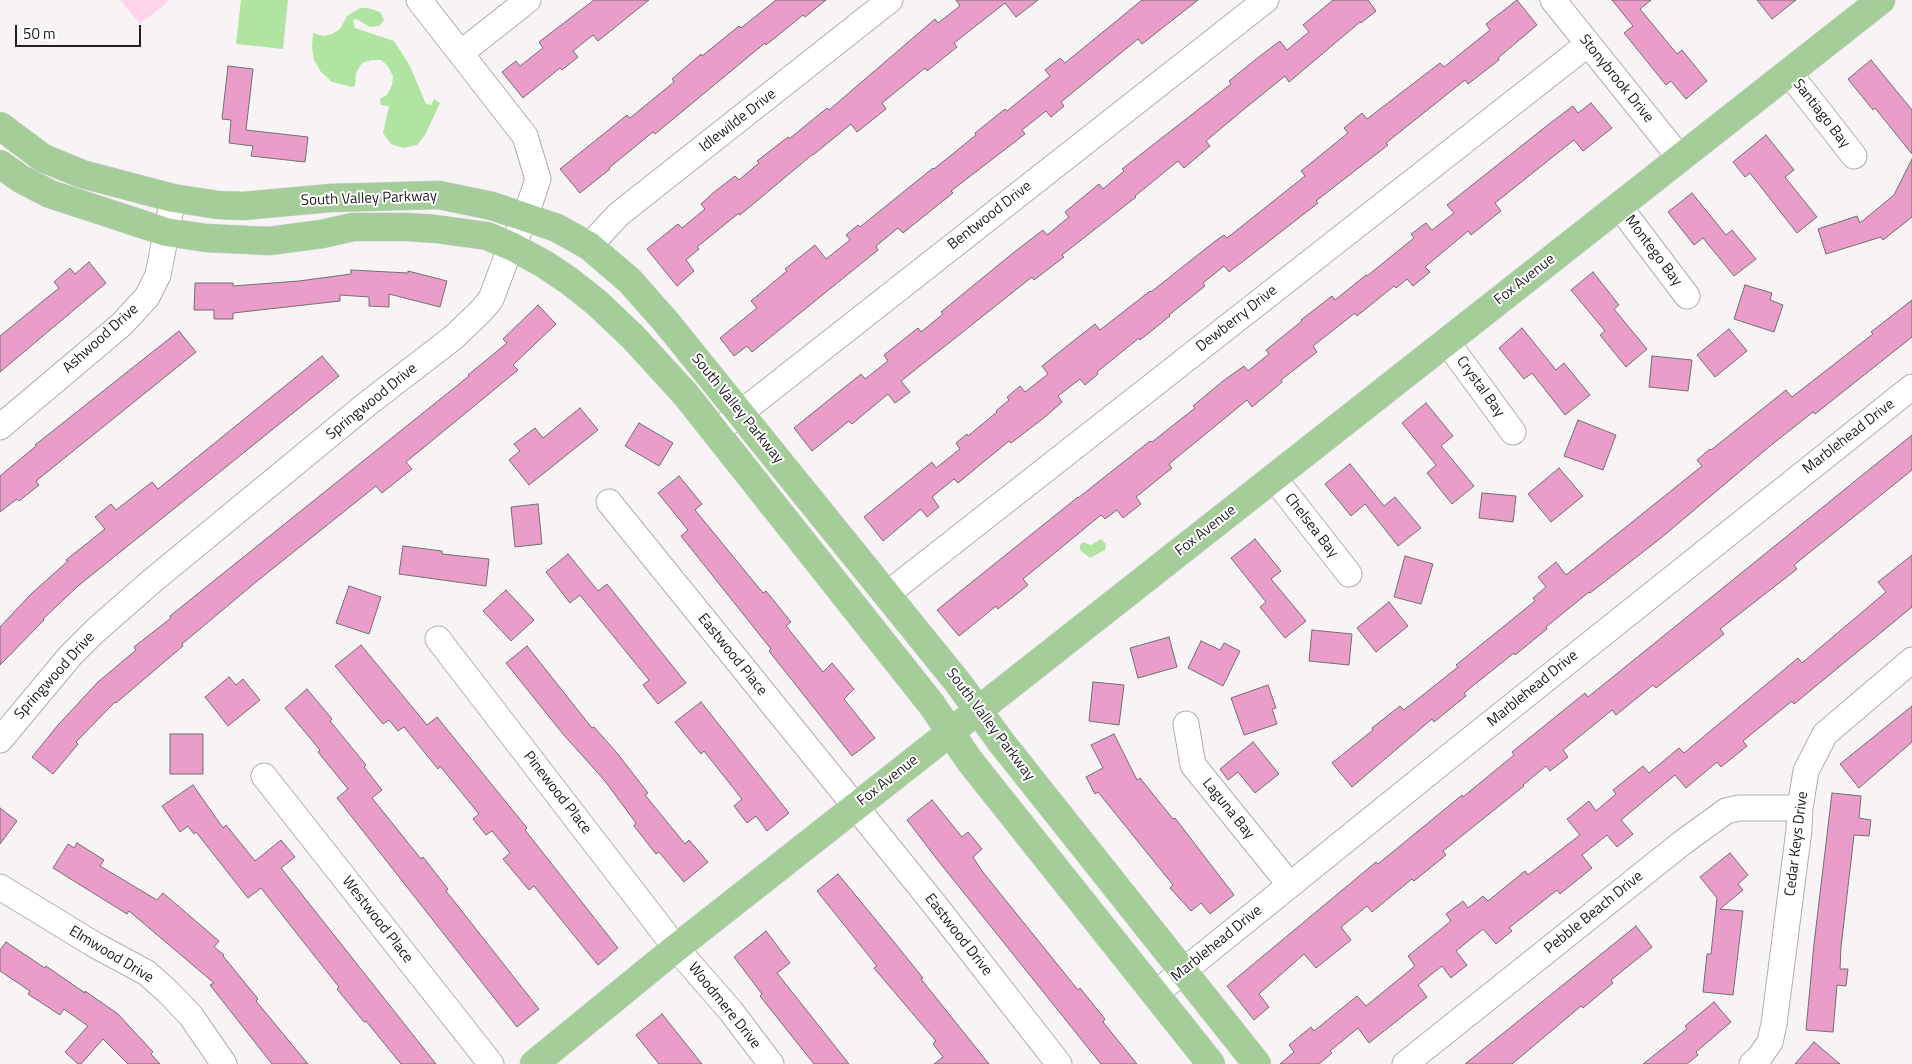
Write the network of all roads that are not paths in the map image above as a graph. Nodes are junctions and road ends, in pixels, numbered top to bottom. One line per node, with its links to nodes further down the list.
1 (419, 0): 8 (street, Springwood Drive)
2 (528, 0): 8 (street)
3 (890, 0): 18 (street, Idlewilde Drive)
4 (1266, 0): 23 (street, Bentwood Drive)
5 (1553, 0): 7 (street, Stonybrook Drive)
6 (1881, 0): 9 (main road, Fox Avenue)
7 (1588, 44): 12 (street, Stonybrook Drive); 30 (street, Dewberry Drive)
8 (461, 53): 16 (street, Springwood Drive)
9 (1788, 73): 11 (street, Santiago Bay); 12 (main road, Fox Avenue)
10 (0, 126): 14 (main road, South Valley Parkway)
11 (1854, 156)
12 (1680, 158): 15 (main road, Fox Avenue)
13 (0, 164): 17 (main road, South Valley Parkway)
14 (173, 198): 16 (main road, South Valley Parkway); 17 (street, Ashwood Drive)
15 (1619, 206): 20 (street, Montego Bay); 21 (main road, Fox Avenue)
16 (525, 218): 18 (main road, South Valley Parkway); 19 (street, Springwood Drive)
17 (166, 232): 19 (main road, South Valley Parkway); 24 (street, Ashwood Drive)
18 (589, 246): 23 (main road, South Valley Parkway)
19 (513, 247): 26 (main road, South Valley Parkway); 36 (street, Springwood Drive)
20 (1687, 296)
21 (1447, 342): 25 (street, Crystal Bay); 27 (main road, Fox Avenue)
22 (1912, 388): 40 (street, Marblehead Drive)
23 (740, 413): 26 (street, Bentwood Drive); 30 (main road, South Valley Parkway)
24 (0, 427)
25 (1513, 432)
26 (715, 433): 35 (main road, South Valley Parkway)
27 (1274, 478): 29 (street, Chelsea Bay); 33 (main road, Fox Avenue)
28 (609, 502): 38 (street, Eastwood Place)
29 (1349, 574)
30 (887, 594): 33 (main road, South Valley Parkway)
31 (438, 639): 42 (street, Pinewood Place)
32 (1912, 660): 39 (street, Cedar Keys Drive)
33 (978, 710): 35 (main road, Fox Avenue); 43 (main road, South Valley Parkway)
34 (1186, 724): 40 (street, Laguna Bay)
35 (950, 732): 38 (main road, Fox Avenue); 44 (main road, South Valley Parkway)
36 (0, 740)
37 (264, 776): 46 (street, Westwood Place)
38 (855, 807): 42 (main road, Fox Avenue); 49 (street, Eastwood Drive)
39 (1800, 808): 52 (street, Pebble Beach Drive); 53 (street, Cedar Keys Drive)
40 (1290, 885): 43 (street, Marblehead Drive)
41 (0, 887): 45 (street, Elmwood Drive)
42 (676, 948): 47 (main road, Fox Avenue); 48 (street, Woodmere Drive)
43 (1184, 971): 44 (street, Marblehead Drive); 51 (main road, South Valley Parkway)
44 (1155, 994): 50 (main road, South Valley Parkway)
45 (224, 1064)
46 (491, 1064)
47 (534, 1064)
48 (771, 1064)
49 (1059, 1064)
50 (1211, 1064)
51 (1258, 1064)
52 (1405, 1064)
53 (1752, 1064)

